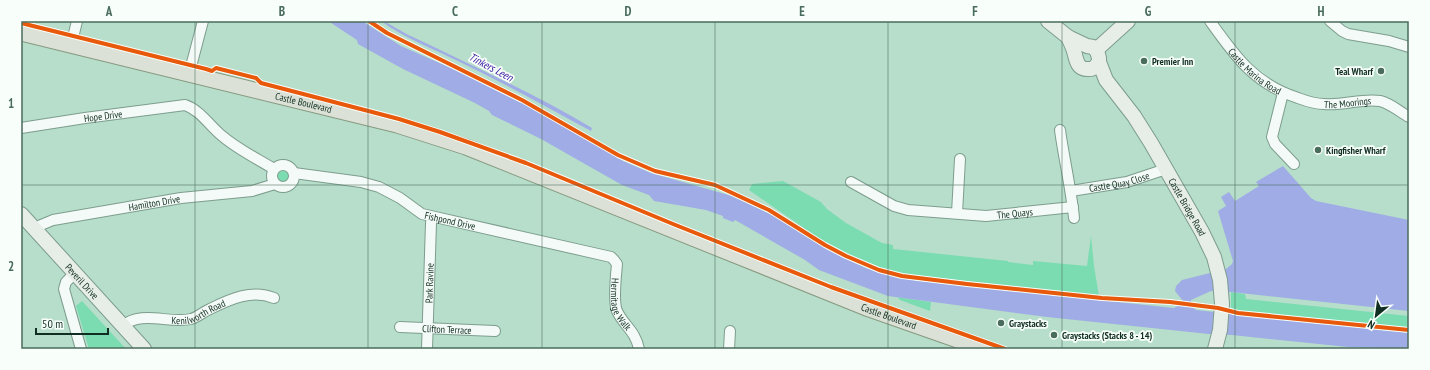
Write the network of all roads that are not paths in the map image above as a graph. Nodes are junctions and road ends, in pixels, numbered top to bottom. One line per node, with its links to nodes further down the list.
1 (77, 21): 9 (street)
2 (203, 21): 13 (street)
3 (1048, 21): 8 (street)
4 (1128, 21): 12 (street)
5 (1210, 21): 14 (street, Castle Marina Road)
6 (1330, 21): 10 (street)
7 (21, 33): 9 (main road, Castle Boulevard)
8 (1068, 37): 11 (street); 12 (street)
9 (71, 46): 13 (main road, Castle Boulevard)
10 (1409, 46)
11 (1076, 56): 12 (street); 12 (street)
12 (1093, 57): 21 (street, Castle Bridge Road)
13 (189, 74): 43 (main road, Castle Boulevard)
14 (1283, 93): 15 (street, The Moorings); 19 (street, Castle Marina Road)
15 (1409, 118)
16 (21, 128): 20 (street, Hope Drive)
17 (1060, 130): 25 (street)
18 (960, 159): 26 (street)
19 (1294, 164)
20 (274, 169): 22 (street); 24 (street)
21 (1166, 169): 25 (street, Castle Quay Close); 44 (street, Castle Bridge Road)
22 (294, 173): 24 (street, Hamilton Drive); 28 (street, Fishpond Drive)
23 (851, 182): 26 (street, The Quays)
24 (275, 184): 29 (street, Hamilton Drive)
25 (1071, 191): 26 (street, The Quays)
26 (956, 213)
27 (21, 214): 29 (street, Peveril Drive)
28 (432, 216): 30 (street, Fishpond Drive); 35 (street, Park Ravine)
29 (35, 229): 31 (street, Peveril Drive)
30 (611, 257): 41 (street, Hermitage Walk)
31 (74, 273): 33 (street, Peveril Drive); 38 (street)
32 (274, 298): 33 (street, Kenilworth Road)
33 (123, 326): 39 (street, Peveril Drive)
34 (400, 327): 35 (street, Clifton Terrace)
35 (428, 328): 36 (street, Clifton Terrace); 40 (street, Park Ravine)
36 (495, 331)
37 (730, 331): 42 (street)
38 (81, 349)
39 (144, 349)
40 (427, 349)
41 (639, 349)
42 (729, 349)
43 (983, 349)
44 (1215, 349)

